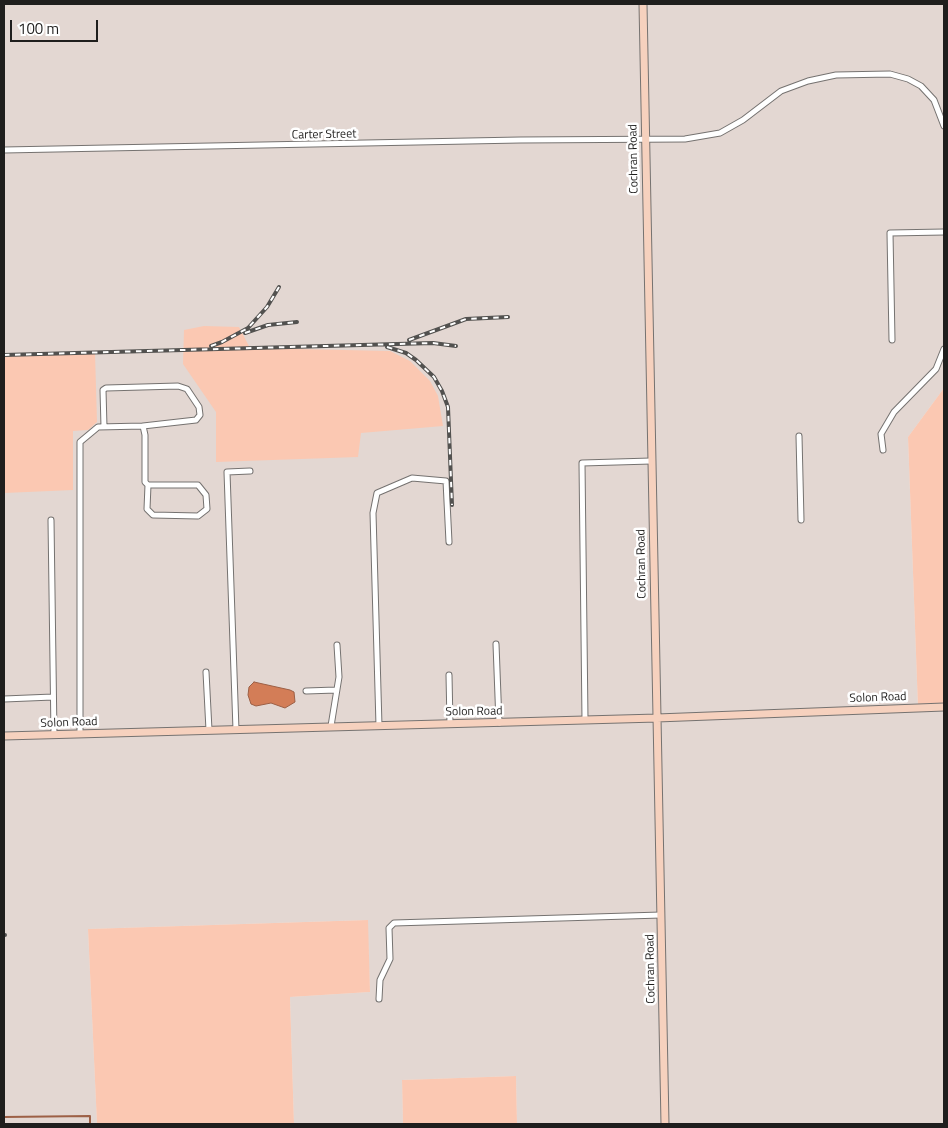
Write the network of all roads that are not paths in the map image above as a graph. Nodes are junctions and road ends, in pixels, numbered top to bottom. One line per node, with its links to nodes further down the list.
1 (643, 4): 3 (street, Cochran Road)
2 (944, 126): 3 (street, Carter Street)
3 (645, 140): 4 (street, Carter Street); 12 (street, Cochran Road)
4 (4, 150)
5 (944, 232): 6 (street)
6 (892, 340)
7 (944, 349): 11 (street)
8 (142, 426): 9 (street); 9 (street); 14 (street)
9 (104, 427): 36 (street)
10 (799, 436): 16 (street)
11 (883, 450)
12 (651, 461): 27 (street, Cochran Road); 28 (street)
13 (250, 471): 34 (street)
14 (148, 485): 14 (street)
15 (51, 520): 24 (street)
16 (801, 520)
17 (450, 542): 32 (street)
18 (496, 644): 29 (street)
19 (337, 645): 22 (street)
20 (206, 672): 33 (street)
21 (449, 675): 30 (street)
22 (336, 690): 23 (street); 31 (street)
23 (306, 691)
24 (53, 697): 25 (street); 35 (street)
25 (4, 699)
26 (944, 707): 27 (street, Solon Road)
27 (657, 718): 28 (street, Solon Road); 38 (street, Cochran Road)
28 (585, 720): 29 (street, Solon Road)
29 (499, 723): 30 (street, Solon Road)
30 (450, 724): 32 (street, Solon Road)
31 (330, 726): 32 (street, Solon Road); 34 (street, Solon Road)
32 (379, 726)
33 (209, 730): 34 (street, Solon Road); 36 (street, Solon Road)
34 (236, 730)
35 (54, 734): 36 (street, Solon Road); 37 (street, Solon Road)
36 (80, 734)
37 (4, 736)
38 (661, 915): 39 (street); 40 (street, Cochran Road)
39 (379, 999)
40 (665, 1124)

